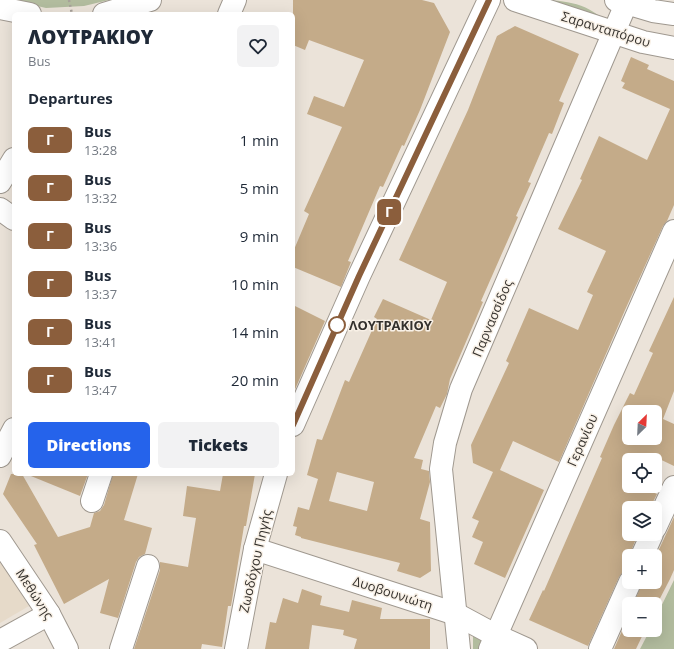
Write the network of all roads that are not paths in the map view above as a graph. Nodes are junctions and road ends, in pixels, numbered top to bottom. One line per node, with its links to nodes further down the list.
1 (150, 0): 8 (street)
2 (234, 0): 9 (street)
3 (489, 0): 18 (street)
4 (515, 0): 11 (street, Σαρανταπόρου)
5 (621, 2): 10 (street); 11 (street, Παρνασσίδος)
6 (0, 8): 7 (street)
7 (20, 12)
8 (111, 12)
9 (230, 12)
10 (674, 14)
11 (614, 33): 12 (street, Σαρανταπόρου); 31 (street, Παρνασσίδος)
12 (674, 48)
13 (12, 162): 14 (street)
14 (0, 182)
15 (0, 209): 16 (street)
16 (12, 218)
17 (674, 231): 33 (street, Γερανίου)
18 (295, 420)
19 (12, 433): 20 (street)
20 (0, 456)
21 (100, 476): 24 (street)
22 (275, 476): 27 (street, Ζωοδόχου Πηγής)
23 (674, 487): 25 (street)
24 (92, 501)
25 (662, 513)
26 (0, 540): 30 (street, Μεθώνης)
27 (255, 549): 31 (street, Δυοβουνιώτη); 36 (street, Ζωοδόχου Πηγής)
28 (148, 566): 35 (street)
29 (627, 589): 39 (street)
30 (49, 614): 32 (street); 34 (street, Μεθώνης)
31 (456, 614): 33 (street, Δυοβουνιώτη); 37 (street, Παρνασσίδος)
32 (0, 641)
33 (492, 642): 38 (street, Δυοβουνιώτη)
34 (67, 649)
35 (120, 649)
36 (236, 649)
37 (459, 649)
38 (526, 649)
39 (600, 649)

